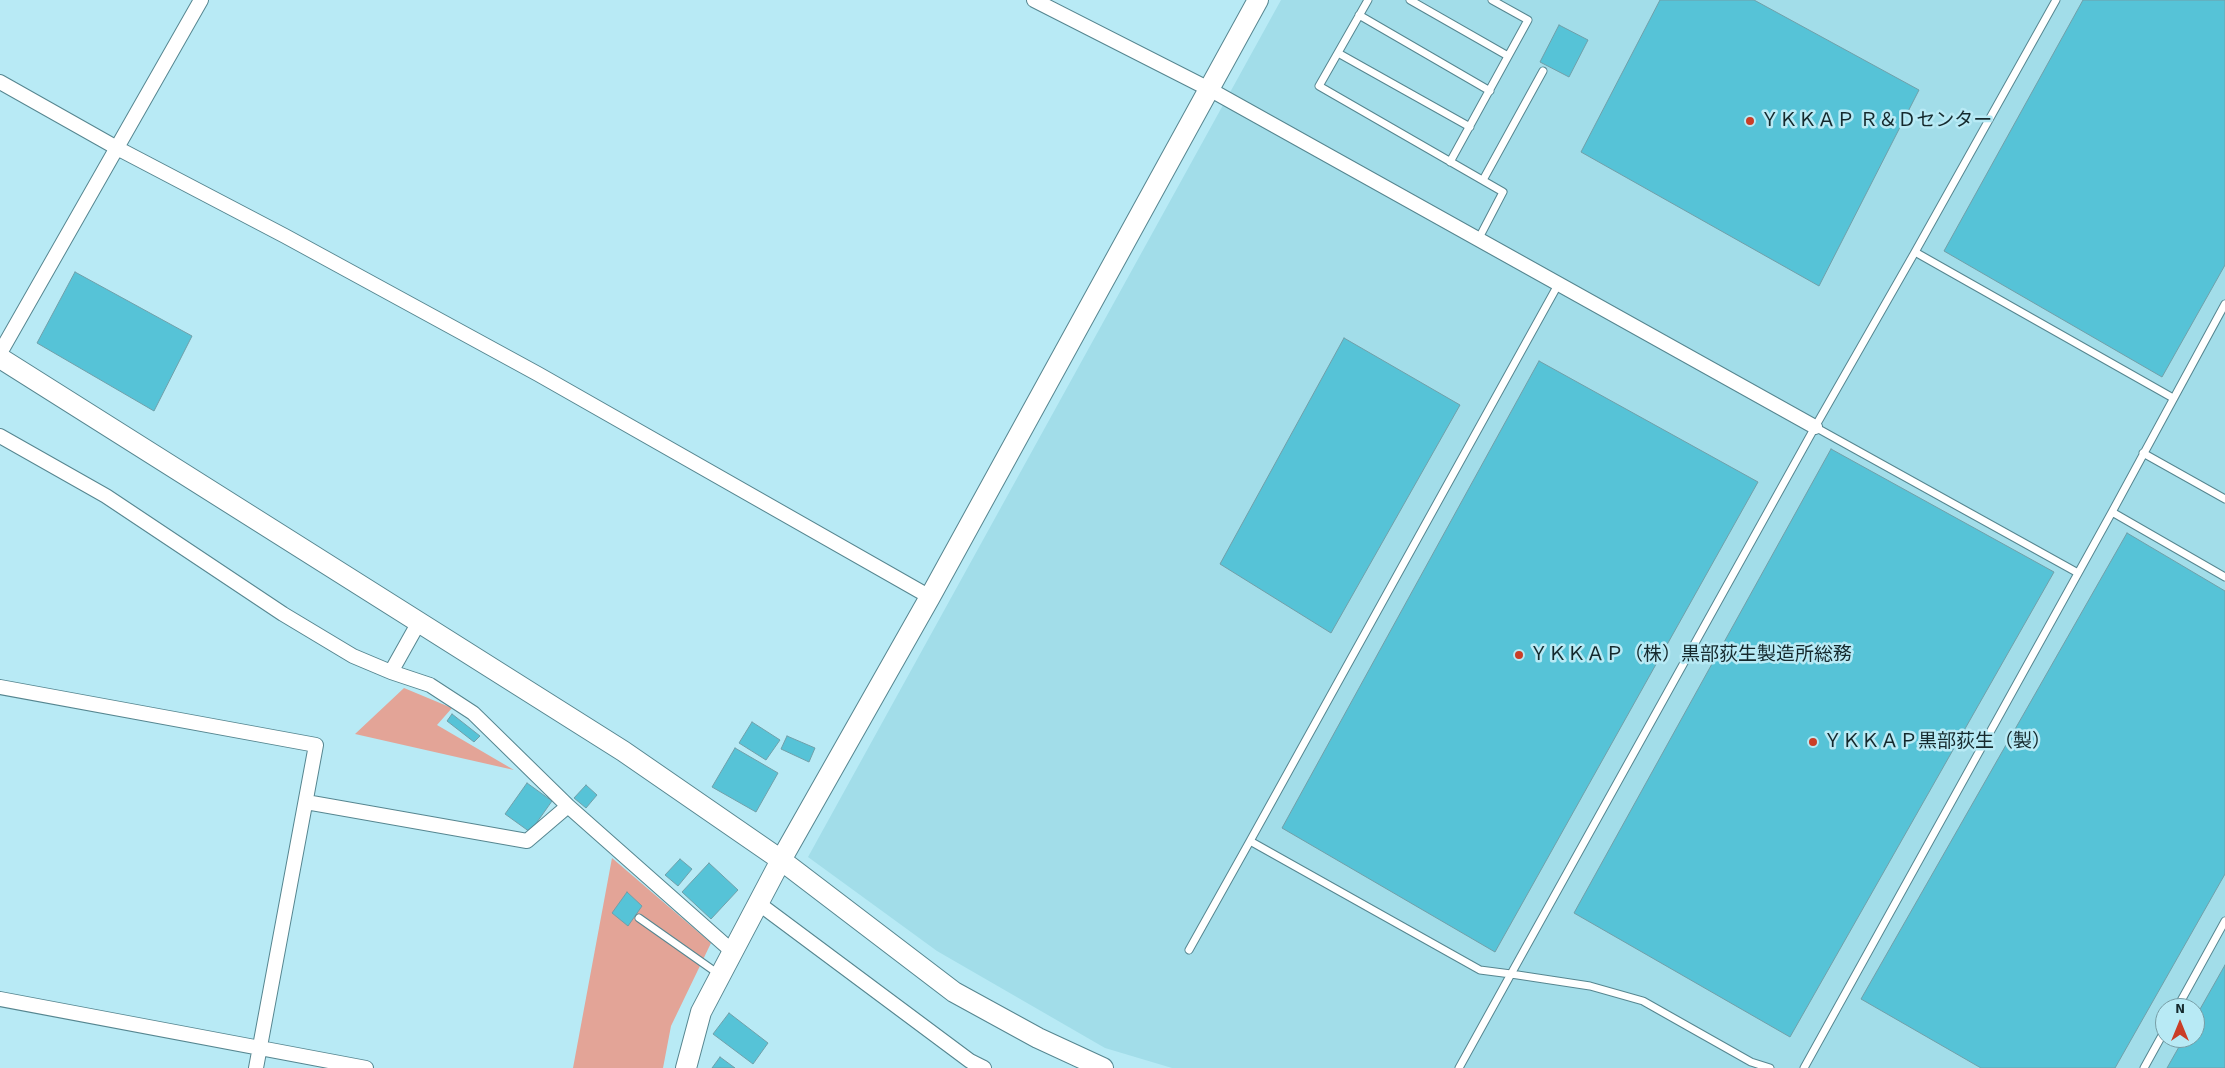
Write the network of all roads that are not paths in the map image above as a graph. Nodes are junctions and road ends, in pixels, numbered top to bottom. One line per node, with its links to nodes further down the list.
1 (201, 0): 16 (street)
2 (1034, 0): 13 (street)
3 (1258, 0): 13 (street)
4 (1368, 0): 8 (lane)
5 (1410, 0): 10 (lane)
6 (1492, 0): 10 (lane)
7 (2056, 0): 20 (lane)
8 (1359, 15): 9 (lane); 14 (lane)
9 (1338, 53): 15 (lane); 17 (lane)
10 (1508, 56): 14 (lane)
11 (1543, 71): 18 (lane)
12 (0, 82): 16 (street)
13 (1209, 88): 19 (street); 33 (street)
14 (1490, 91): 15 (lane)
15 (1470, 127): 17 (lane)
16 (117, 148): 23 (street); 33 (street)
17 (1450, 162): 18 (lane)
18 (1482, 180): 19 (lane)
19 (1479, 238): 21 (street)
20 (1915, 252): 25 (lane); 26 (lane)
21 (1559, 283): 26 (street); 39 (lane)
22 (2225, 304): 25 (lane)
23 (0, 353)
24 (0, 358): 34 (street)
25 (2173, 398): 28 (lane)
26 (1815, 427): 31 (lane); 46 (lane)
27 (0, 436): 35 (street)
28 (2144, 453): 29 (lane); 30 (lane)
29 (2225, 499)
30 (2112, 512): 31 (lane); 32 (lane)
31 (2078, 573): 59 (lane)
32 (2225, 577)
33 (930, 597): 40 (street)
34 (419, 622): 35 (street); 40 (street)
35 (391, 672): 38 (street)
36 (0, 687): 37 (street)
37 (306, 802): 38 (street); 50 (street)
38 (568, 806): 45 (street)
39 (1250, 841): 44 (lane); 46 (lane)
40 (781, 860): 41 (street); 56 (street)
41 (758, 903): 45 (street); 55 (street)
42 (639, 918): 47 (lane)
43 (2225, 922): 48 (lane)
44 (1190, 950)
45 (733, 952): 47 (street)
46 (1511, 974): 57 (lane); 58 (lane)
47 (720, 975): 54 (street)
48 (2183, 998)
49 (0, 999): 50 (street)
50 (260, 1047): 52 (street); 53 (street)
51 (2155, 1048): 60 (lane)
52 (256, 1068)
53 (366, 1068)
54 (686, 1068)
55 (984, 1068)
56 (1103, 1068)
57 (1458, 1068)
58 (1770, 1068)
59 (1804, 1068)
60 (2144, 1068)

